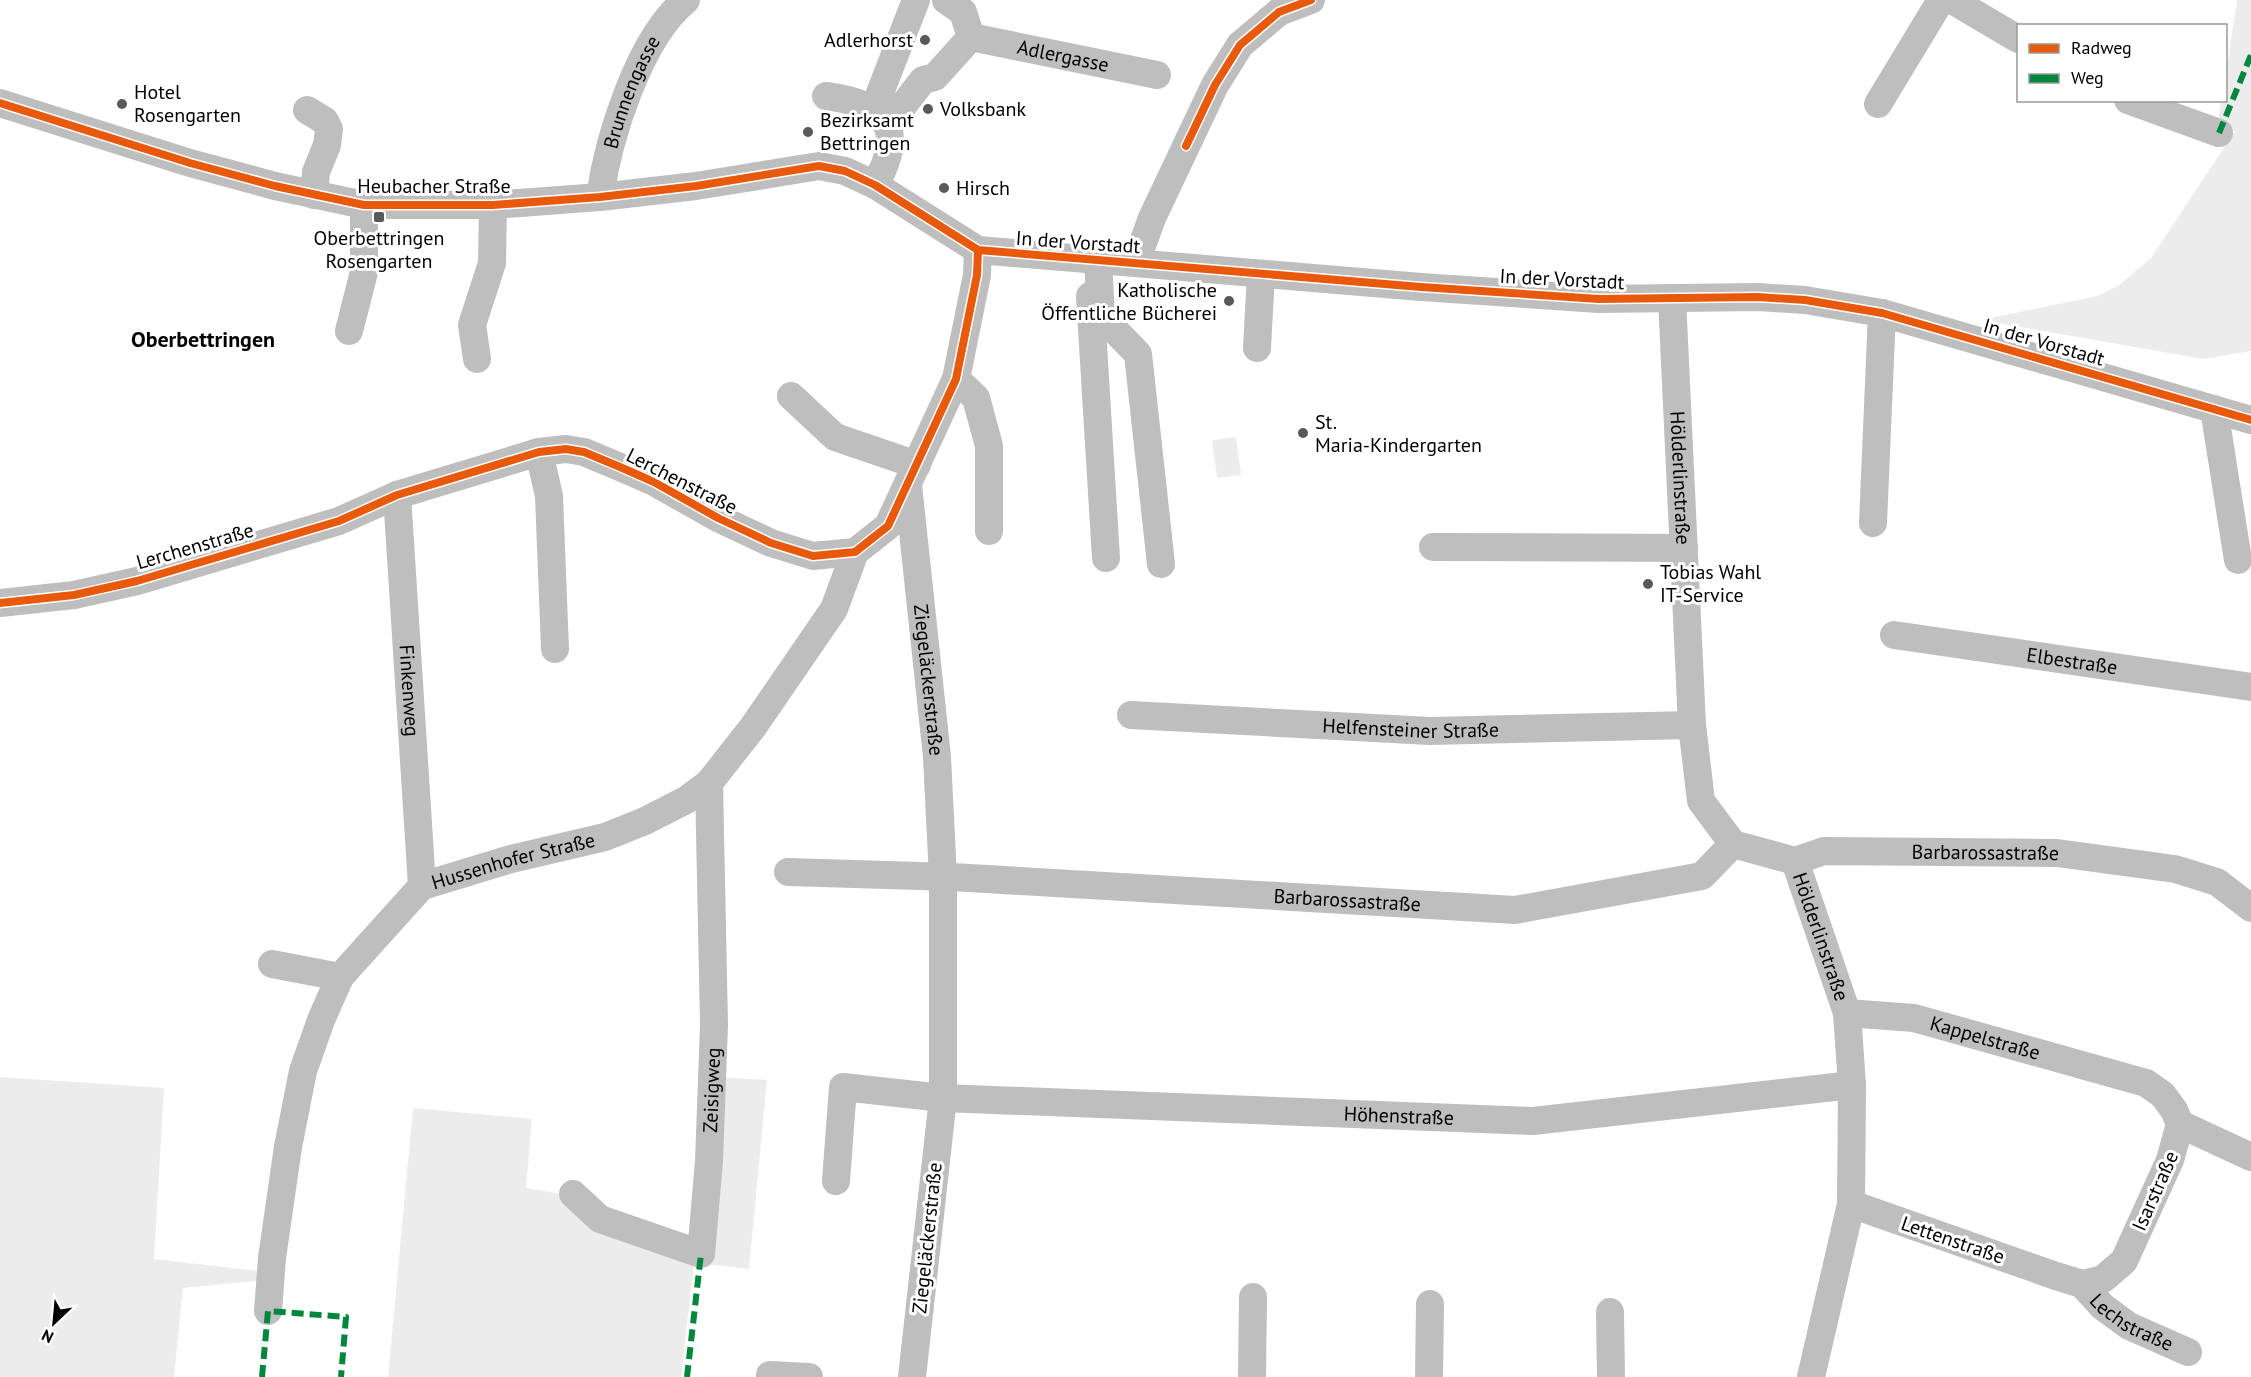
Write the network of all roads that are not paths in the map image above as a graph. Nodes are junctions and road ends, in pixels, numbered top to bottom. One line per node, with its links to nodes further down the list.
1 (686, 0): 19 (street, Brunnengasse)
2 (916, 0): 15 (street)
3 (946, 0): 7 (street)
4 (1311, 0): 24 (street)
5 (1941, 0): 13 (street)
6 (1952, 0): 8 (street)
7 (971, 37): 9 (street, Adlergasse); 15 (street)
8 (2017, 38)
9 (1157, 75)
10 (826, 96): 15 (street)
11 (2133, 102): 16 (street)
12 (0, 103): 18 (street, Heubacher Straße)
13 (1878, 104)
14 (307, 110): 18 (street)
15 (880, 118): 17 (street)
16 (2218, 133)
17 (875, 186): 19 (street, Heubacher Straße); 22 (street, In der Vorstadt)
18 (314, 195): 20 (street, Heubacher Straße)
19 (600, 197): 21 (street, Heubacher Straße)
20 (364, 205): 21 (street, Heubacher Straße); 28 (street)
21 (493, 205): 30 (street)
22 (978, 250): 23 (street, In der Vorstadt); 31 (street)
23 (1093, 260): 24 (street, In der Vorstadt); 43 (street, In der Vorstadt); 45 (street, In der Vorstadt)
24 (1136, 262): 25 (street, In der Vorstadt)
25 (1261, 274): 26 (street, In der Vorstadt); 29 (street)
26 (1672, 298): 27 (street, In der Vorstadt); 41 (street, Hölderlinstraße)
27 (1882, 313): 33 (street, In der Vorstadt); 38 (street)
28 (349, 331)
29 (1257, 348)
30 (477, 358)
31 (956, 379): 36 (street); 39 (street)
32 (791, 396): 36 (street)
33 (2214, 409): 34 (street, In der Vorstadt); 44 (street)
34 (2251, 420)
35 (539, 452): 37 (street, Lerchenstraße); 42 (street, Lerchenstraße); 48 (street)
36 (913, 475): 42 (street); 56 (street, Ziegeläckerstraße)
37 (398, 495): 46 (street, Lerchenstraße); 57 (street, Finkenweg)
38 (1873, 523)
39 (990, 531)
40 (1433, 547): 41 (street)
41 (1684, 548): 51 (street, Hölderlinstraße)
42 (855, 552): 52 (street, Hussenhofer Straße)
43 (1106, 558)
44 (2238, 560)
45 (1161, 564)
46 (0, 603)
47 (1894, 635): 49 (street, Elbestraße)
48 (555, 649)
49 (2251, 687)
50 (1131, 715): 51 (street, Helfensteiner Straße)
51 (1692, 724): 53 (street, Hölderlinstraße)
52 (710, 783): 57 (street, Hussenhofer Straße); 68 (street, Zeisigweg)
53 (1733, 844): 54 (street, Hölderlinstraße); 56 (street, Barbarossastraße)
54 (1795, 861): 58 (street, Barbarossastraße); 61 (street, Hölderlinstraße)
55 (789, 872): 56 (street)
56 (943, 877): 64 (street, Ziegeläckerstraße)
57 (422, 886): 60 (street, Hussenhofer Straße)
58 (2251, 908)
59 (272, 964): 60 (street)
60 (340, 977): 73 (street, Hussenhofer Straße)
61 (1847, 1013): 62 (street, Kappelstraße); 63 (street, Hölderlinstraße)
62 (2121, 1076): 65 (street, Isarstraße)
63 (1852, 1085): 64 (street, Höhenstraße); 69 (street, Hölderlinstraße)
64 (943, 1098): 67 (street); 78 (street, Ziegeläckerstraße)
65 (2180, 1124): 66 (street); 70 (street, Isarstraße)
66 (2251, 1157)
67 (836, 1181)
68 (573, 1194)
69 (1851, 1204): 70 (street, Lettenstraße); 82 (street, Hölderlinstraße)
70 (2069, 1280): 75 (street, Lechstraße)
71 (1253, 1297): 79 (street)
72 (1430, 1304): 80 (street)
73 (268, 1311)
74 (1610, 1312): 81 (street)
75 (2188, 1352)
76 (770, 1375): 77 (street)
77 (809, 1377)
78 (912, 1377)
79 (1252, 1377)
80 (1429, 1377)
81 (1611, 1377)
82 (1811, 1377)

